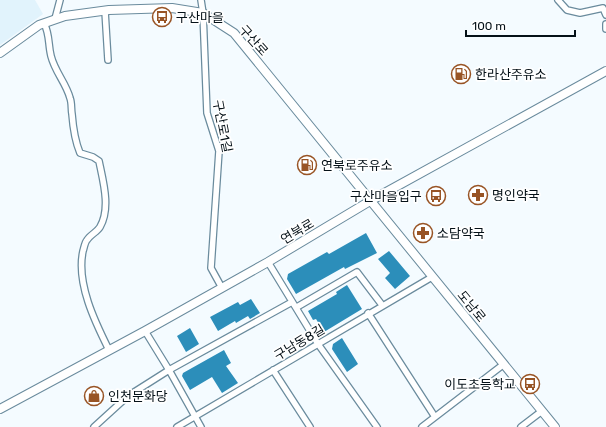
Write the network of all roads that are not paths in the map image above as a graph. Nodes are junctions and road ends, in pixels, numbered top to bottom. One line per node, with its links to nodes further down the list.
1 (60, 0): 7 (street)
2 (201, 0): 5 (street, 구산로1길)
3 (558, 0): 6 (street)
4 (105, 11): 5 (main road, 구산로); 7 (main road, 구산로); 12 (street)
5 (203, 13): 14 (main road, 구산로); 17 (street, 구산로1길)
6 (606, 16)
7 (55, 19): 8 (main road, 구산로)
8 (44, 24): 11 (main road, 구산로); 24 (street)
9 (606, 24): 10 (street)
10 (606, 29)
11 (0, 53)
12 (108, 60)
13 (606, 71): 14 (main road, 연북로)
14 (370, 201): 15 (main road, 연북로); 16 (main road, 도남로)
15 (268, 262): 17 (main road, 연북로); 18 (street)
16 (432, 276): 19 (street, 구남동8길); 25 (main road, 도남로)
17 (222, 288): 22 (main road, 연북로)
18 (292, 302): 20 (street); 26 (street)
19 (382, 305): 20 (street); 21 (street, 구남동8길)
20 (297, 307): 23 (street)
21 (368, 313): 23 (street, 구남동8길); 31 (street)
22 (145, 331): 24 (main road, 연북로); 26 (street)
23 (318, 344): 27 (street, 구남동8길); 36 (street)
24 (109, 350): 28 (main road, 연북로)
25 (504, 364): 29 (main road, 도남로); 31 (street)
26 (169, 370): 30 (street); 32 (street)
27 (274, 370): 30 (street, 구남동8길); 35 (street)
28 (0, 409)
29 (542, 410): 38 (street); 39 (main road, 도남로)
30 (195, 416): 33 (street, 구남동8길); 34 (street)
31 (435, 417): 37 (street)
32 (94, 427)
33 (177, 427)
34 (201, 427)
35 (310, 427)
36 (377, 427)
37 (422, 427)
38 (521, 427)
39 (555, 427)

